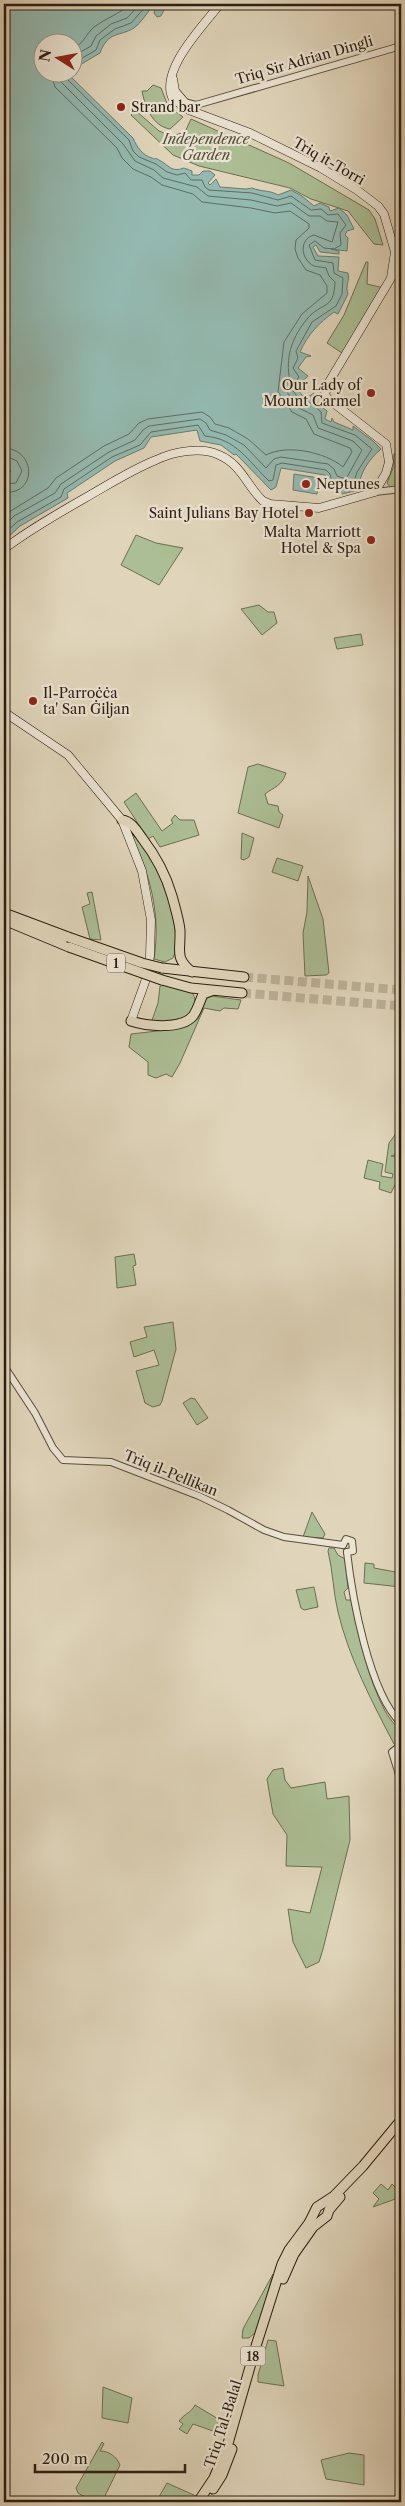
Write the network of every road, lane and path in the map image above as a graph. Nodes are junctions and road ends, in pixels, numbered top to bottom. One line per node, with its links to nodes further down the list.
1 (220, 4): 3 (main road, Triq it-Torri)
2 (401, 46): 4 (street, Triq Sir Adrian Dingli)
3 (185, 49): 5 (main road, Triq it-Torri); 5 (main road, Triq it-Torri)
4 (213, 98): 5 (street, Triq Sir Adrian Dingli); 6 (street)
5 (195, 108): 6 (main road, Triq it-Torri)
6 (204, 115): 8 (main road, Triq it-Torri)
7 (401, 489): 8 (street)
8 (375, 492): 9 (main road)
9 (4, 550)
10 (4, 712): 11 (main road)
11 (122, 820): 14 (highway); 22 (main road)
12 (4, 913): 15 (highway, 1, bridge)
13 (4, 920): 18 (highway, 1, bridge)
14 (178, 952): 15 (highway); 16 (highway)
15 (162, 968): 16 (highway, 1)
16 (192, 972): 17 (highway, 1)
17 (244, 977)
18 (191, 988): 19 (highway, 1); 21 (highway)
19 (211, 991): 20 (highway, 1); 21 (highway)
20 (242, 993)
21 (197, 1007): 22 (highway)
22 (131, 1022)
23 (4, 1366): 24 (street, Triq il-Pellikan)
24 (343, 1545): 25 (street); 25 (street)
25 (347, 1552): 26 (street)
26 (401, 1723)
27 (401, 1745): 28 (street)
28 (400, 1770): 29 (street)
29 (401, 1781)
30 (401, 2120): 32 (highway, Triq Tal-Balal / 18)
31 (401, 2129): 32 (highway, Triq Tal-Balal / 18)
32 (325, 2211): 33 (highway, Triq Tal-Balal / 18); 34 (highway, Triq Tal-Balal / 18)
33 (198, 2502)
34 (205, 2502)

